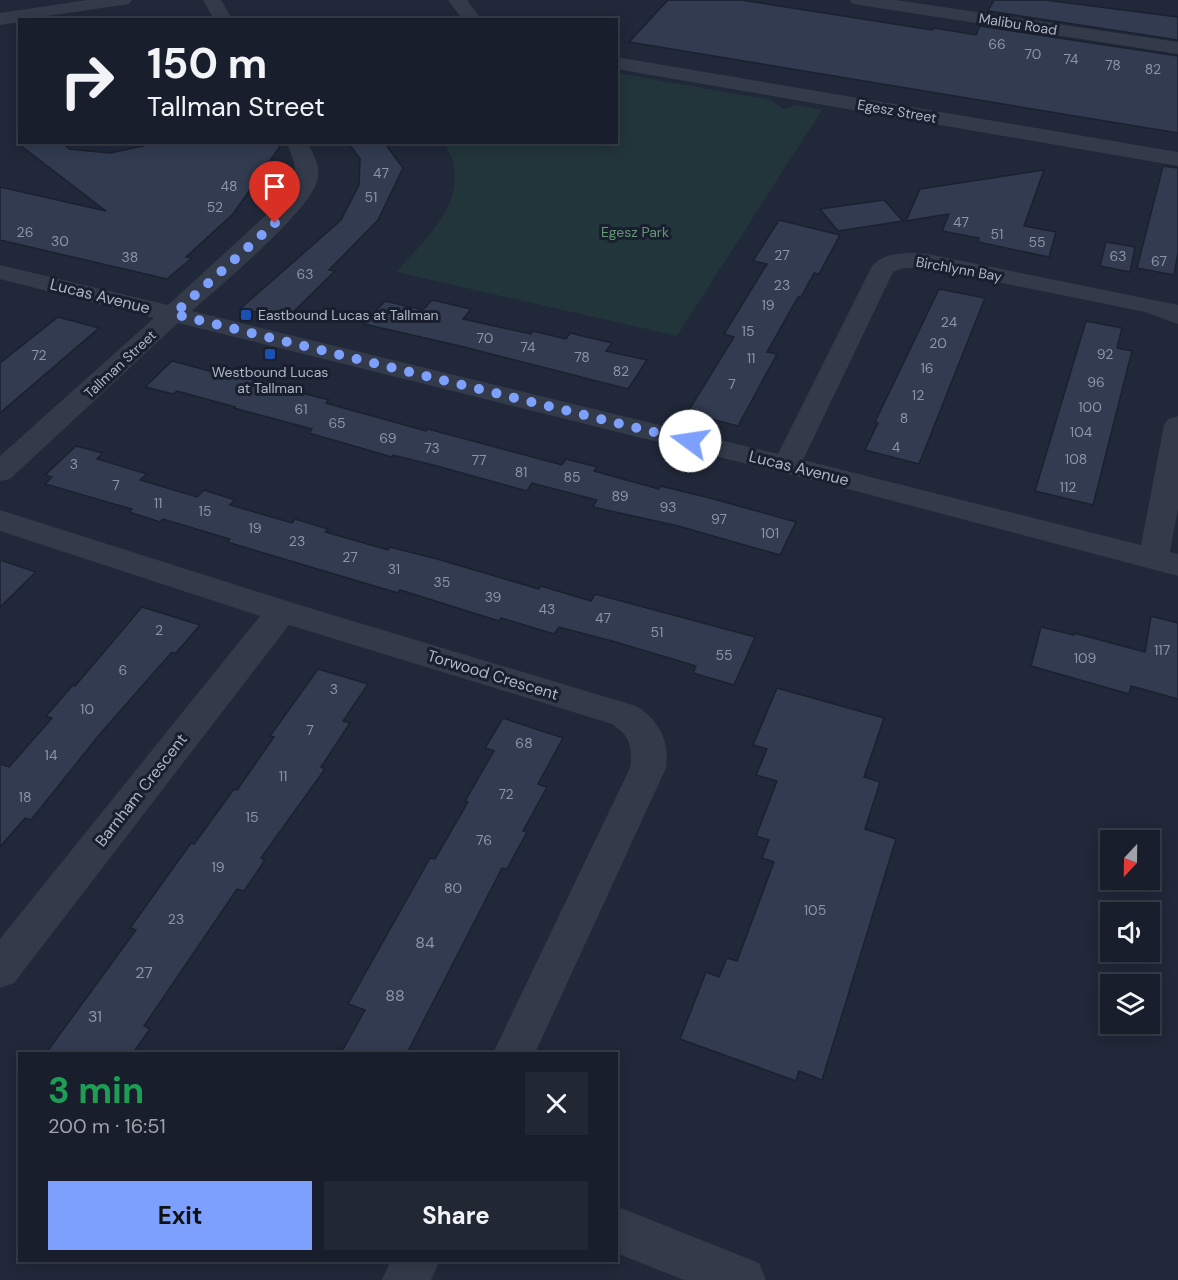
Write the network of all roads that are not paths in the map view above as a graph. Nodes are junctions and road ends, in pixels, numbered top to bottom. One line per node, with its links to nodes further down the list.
1 (123, 0): 7 (street)
2 (212, 0): 5 (street)
3 (457, 0): 6 (street)
4 (859, 0): 8 (street, Malibu Road)
5 (223, 18)
6 (470, 18)
7 (0, 19)
8 (1178, 48)
9 (618, 63): 11 (street, Egesz Street)
10 (297, 144): 13 (street, Tallman Street)
11 (1178, 159)
12 (0, 272): 13 (street, Lucas Avenue)
13 (174, 314): 16 (street, Lucas Avenue); 17 (street, Tallman Street)
14 (1178, 316): 16 (street, Birchlynn Bay)
15 (1178, 425): 19 (street)
16 (787, 465): 19 (street, Lucas Avenue)
17 (0, 472)
18 (0, 520): 20 (street, Torwood Crescent)
19 (1166, 562)
20 (282, 611): 21 (street, Barnham Crescent); 22 (street, Torwood Crescent)
21 (0, 970)
22 (514, 1052)
23 (618, 1230): 26 (street)
24 (415, 1262): 25 (street)
25 (406, 1280)
26 (742, 1280)

